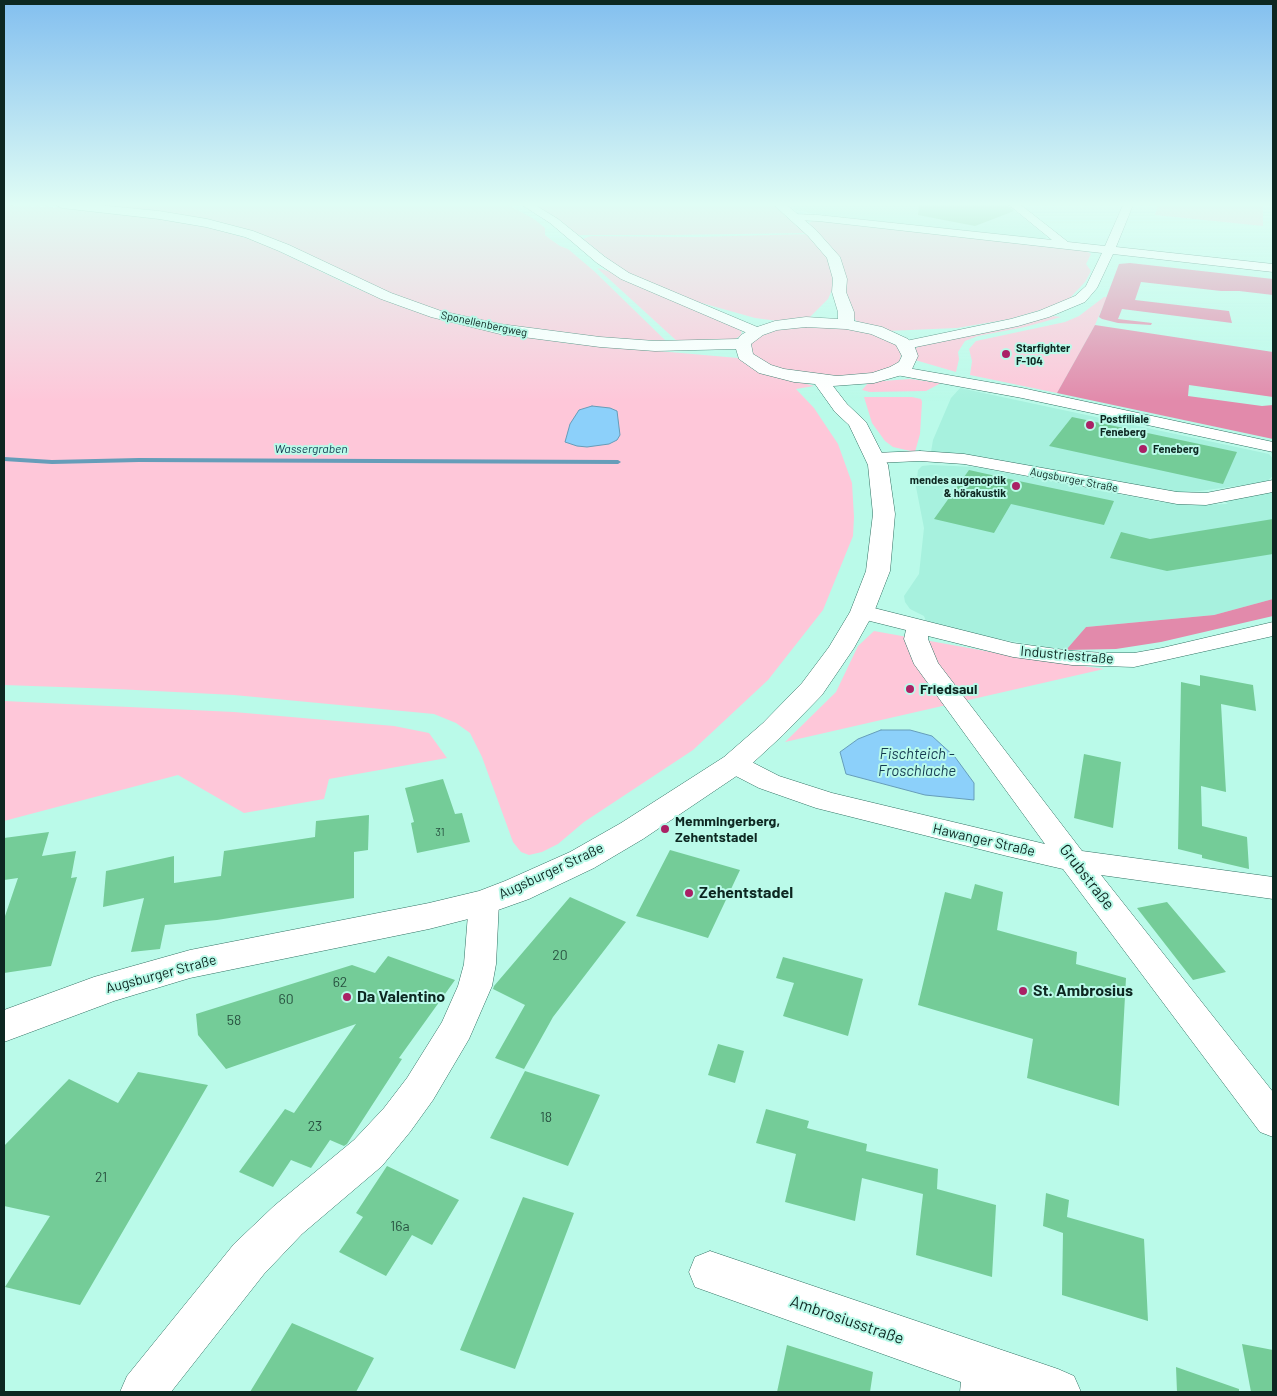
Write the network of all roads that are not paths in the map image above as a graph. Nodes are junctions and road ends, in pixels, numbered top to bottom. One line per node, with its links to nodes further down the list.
1 (330, 270): 13 (street, Sponellenbergweg)
2 (616, 270): 6 (street)
3 (837, 270): 5 (street)
4 (1100, 270): 10 (street)
5 (839, 292): 7 (street); 8 (street)
6 (702, 307): 9 (street); 11 (street)
7 (818, 322): 8 (street); 9 (street)
8 (846, 324): 12 (street)
9 (775, 326): 11 (street)
10 (976, 330): 12 (street); 14 (street)
11 (757, 332): 13 (street)
12 (891, 335): 14 (street)
13 (744, 350): 15 (street)
14 (903, 359): 16 (street); 17 (street)
15 (822, 381): 16 (street); 16 (street, Augsburger Straße)
16 (857, 400): 18 (street, Augsburger Straße)
17 (1273, 447)
18 (874, 458): 19 (street, Augsburger Straße); 20 (street, Augsburger Straße)
19 (1273, 486)
20 (862, 612): 21 (street, Industriestraße); 23 (street, Augsburger Straße)
21 (918, 627): 22 (street, Industriestraße); 24 (street, Grubstraße)
22 (1272, 632)
23 (734, 764): 24 (street, Hawanger Straße); 26 (street, Augsburger Straße)
24 (1073, 860): 25 (street, Hawanger Straße); 28 (street, Grubstraße)
25 (1273, 888)
26 (484, 902): 27 (street, Augsburger Straße); 31 (street)
27 (4, 1026)
28 (1273, 1120)
29 (710, 1272): 30 (street, Ambrosiusstraße)
30 (983, 1380): 32 (street, Ambrosiusstraße)
31 (143, 1392)
32 (1058, 1392)

